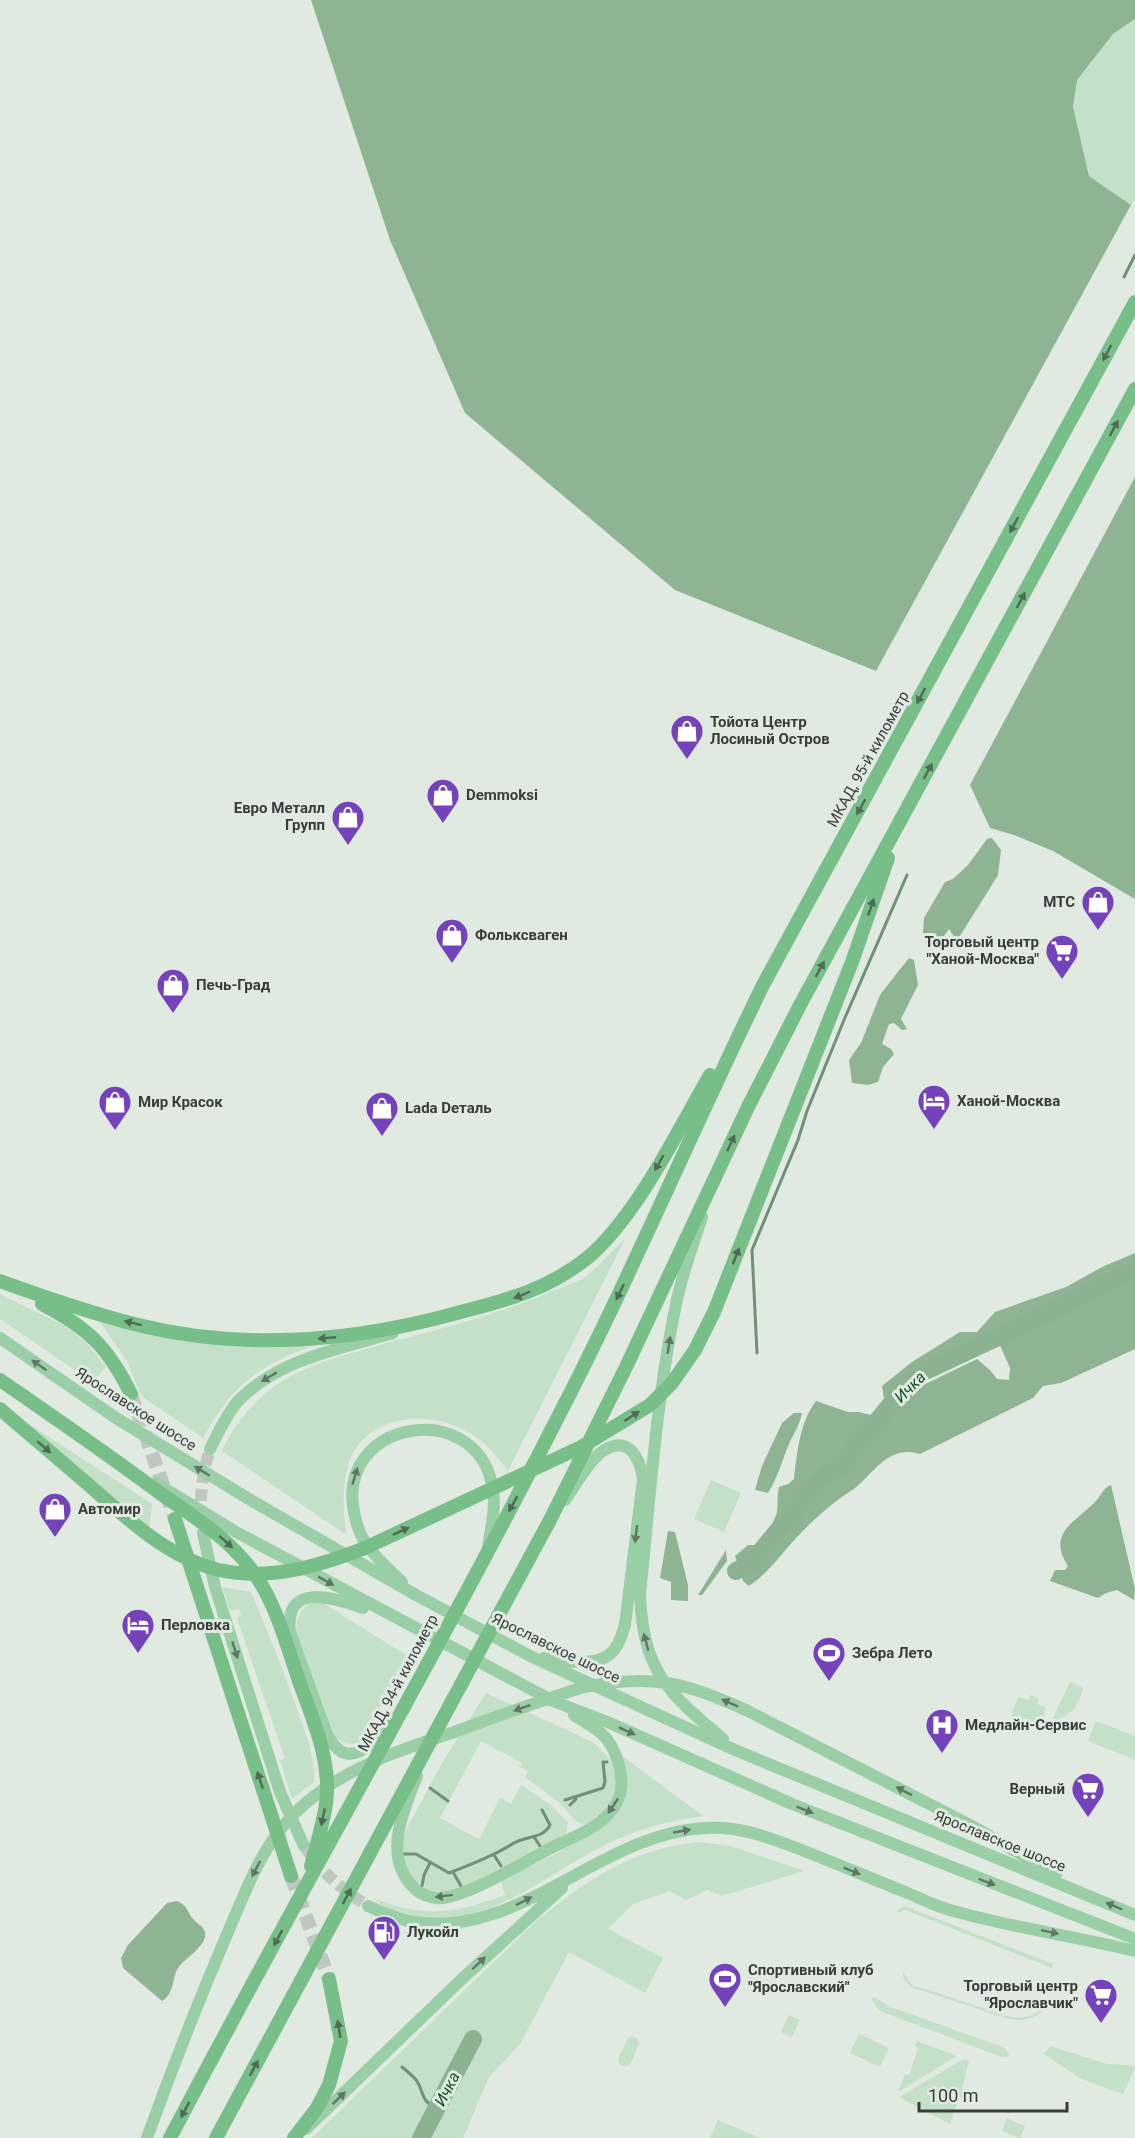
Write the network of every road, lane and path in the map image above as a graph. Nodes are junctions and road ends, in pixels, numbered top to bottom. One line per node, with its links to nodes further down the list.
1 (1135, 302): 4 (highway, МКАД, 95-й километр, one-way to 4)
2 (1135, 389): 3 (highway, one-way to 2)
3 (900, 822): 5 (highway, one-way to 3); 12 (highway, one-way to 3)
4 (763, 985): 6 (highway, МКАД, 95-й километр); 8 (highway, one-way to 8)
5 (714, 1181): 16 (highway); 25 (main road, one-way to 5)
6 (645, 1239): 18 (highway, МКАД, 94-й километр, one-way to 18)
7 (0, 1281): 8 (highway, one-way to 7); 11 (highway)
8 (443, 1318): 14 (main road, one-way to 14)
9 (0, 1338): 19 (main road, Ярославское шоссе, one-way to 9)
10 (0, 1380): 13 (highway)
11 (131, 1394)
12 (0, 1409)
13 (94, 1445): 20 (main road, one-way to 20); 29 (highway, one-way to 29)
14 (210, 1449)
15 (175, 1519): 28 (highway, one-way to 15)
16 (550, 1520): 21 (main road, one-way to 21); 24 (highway)
17 (203, 1533): 26 (main road, one-way to 26)
18 (487, 1551): 19 (main road, one-way to 18); 23 (highway, МКАД, 94-й километр)
19 (416, 1595): 21 (main road, Ярославское шоссе)
20 (397, 1620): 22 (main road); 23 (main road)
21 (532, 1657): 25 (main road, Ярославское шоссе)
22 (553, 1701): 24 (main road, one-way to 24); 33 (main road, one-way to 33)
23 (406, 1703): 29 (highway, МКАД, 94-й километр)
24 (436, 1730): 38 (highway, one-way to 24)
25 (735, 1750): 30 (main road, Ярославское шоссе)
26 (303, 1844)
27 (589, 1867): 31 (main road, one-way to 27); 34 (main road, one-way to 34); 39 (main road, one-way to 27)
28 (291, 1876)
29 (306, 1886): 37 (highway, МКАД, 94-й километр, one-way to 37)
30 (1093, 1897): 32 (main road, Ярославское шоссе, one-way to 30); 36 (main road, one-way to 36)
31 (368, 1906)
32 (1135, 1915)
33 (1135, 1939)
34 (1135, 1951)
35 (329, 1979): 39 (highway, one-way to 35)
36 (147, 2138)
37 (170, 2138)
38 (216, 2138)
39 (295, 2138)

